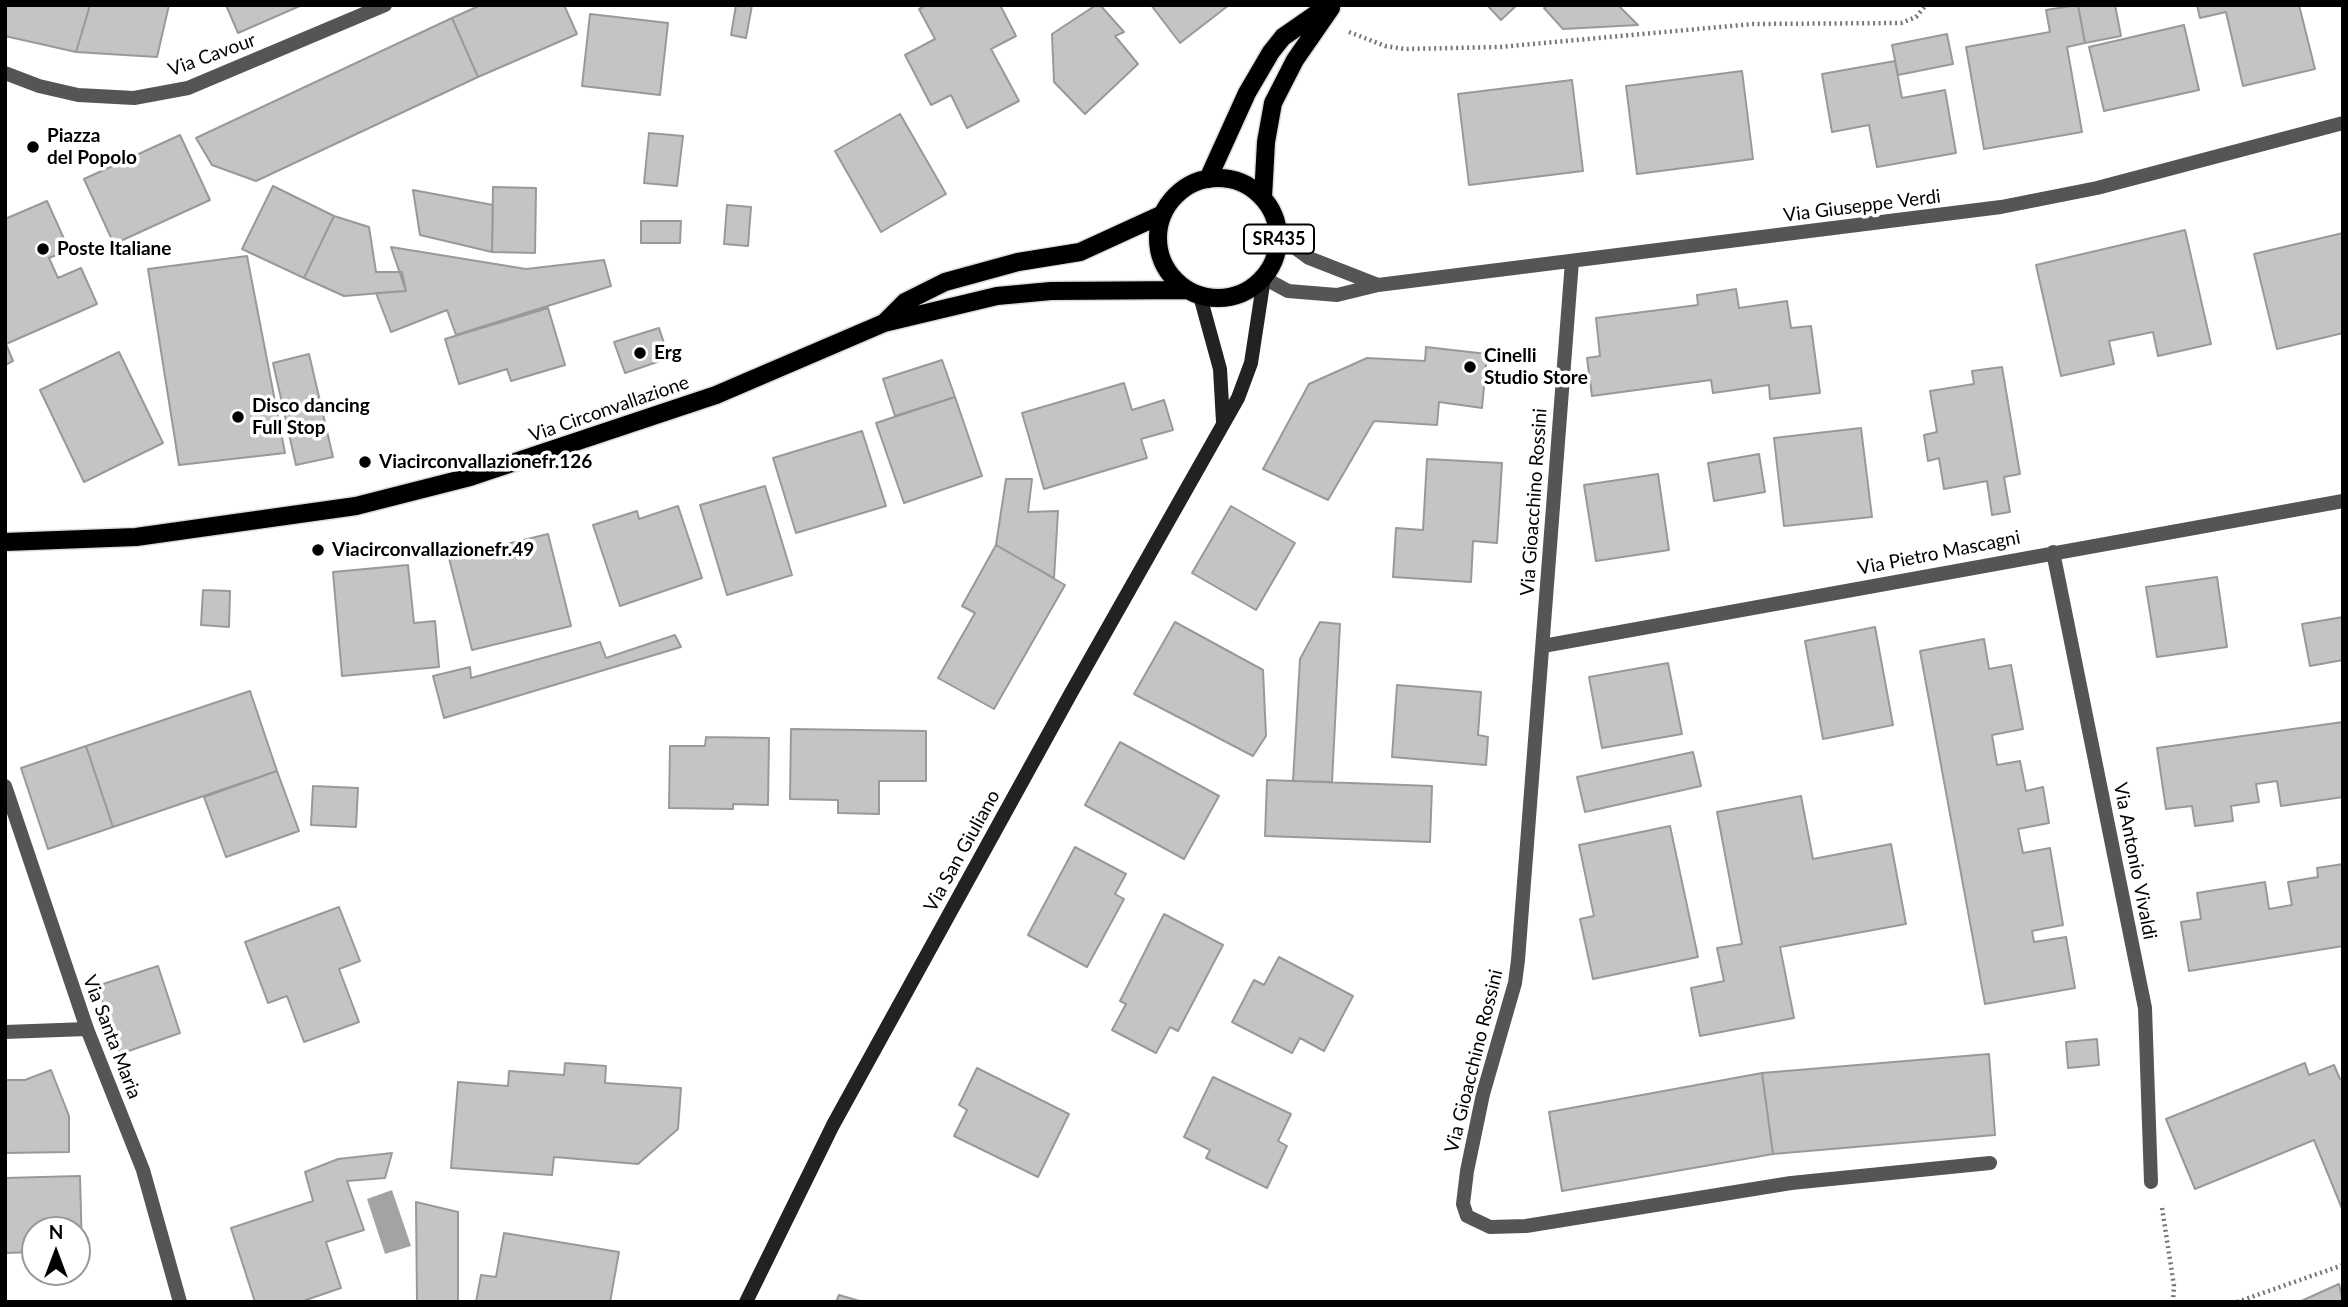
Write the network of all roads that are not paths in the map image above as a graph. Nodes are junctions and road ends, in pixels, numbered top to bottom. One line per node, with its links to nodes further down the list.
1 (385, 5): 3 (street, Via Cavour)
2 (1328, 10): 5 (main road); 6 (main road, SR435)
3 (5, 73)
4 (2343, 123): 9 (street, Via Giuseppe Verdi)
5 (1208, 179): 6 (main road, SR435); 7 (main road, Via Circonvallazione / SR435)
6 (1263, 197): 8 (main road, SR435)
7 (1163, 214): 12 (main road); 13 (main road, Via Circonvallazione / SR435)
8 (1279, 236): 10 (main road, SR435); 11 (street, Via Giuseppe Verdi)
9 (1572, 261): 11 (street, Via Giuseppe Verdi); 18 (street, Via Gioacchino Rossini)
10 (1264, 278): 11 (street, Via Giuseppe Verdi); 12 (main road, Via Circonvallazione / SR435); 14 (main road, Via San Giuliano)
11 (1378, 285)
12 (1194, 293): 13 (main road, Via Circonvallazione / SR435); 14 (main road)
13 (884, 323): 16 (main road, Via Circonvallazione / SR435)
14 (1223, 424): 25 (main road, Via San Giuliano)
15 (2343, 501): 17 (street, Via Pietro Mascagni)
16 (5, 542)
17 (2053, 552): 18 (street, Via Pietro Mascagni); 23 (street, Via Antonio Vivaldi)
18 (1543, 646): 22 (street, Via Gioacchino Rossini)
19 (5, 786): 20 (street, Via Santa Maria)
20 (87, 1029): 21 (street); 24 (street, Via Santa Maria)
21 (5, 1032)
22 (1990, 1163)
23 (2151, 1182)
24 (180, 1302)
25 (746, 1302)

